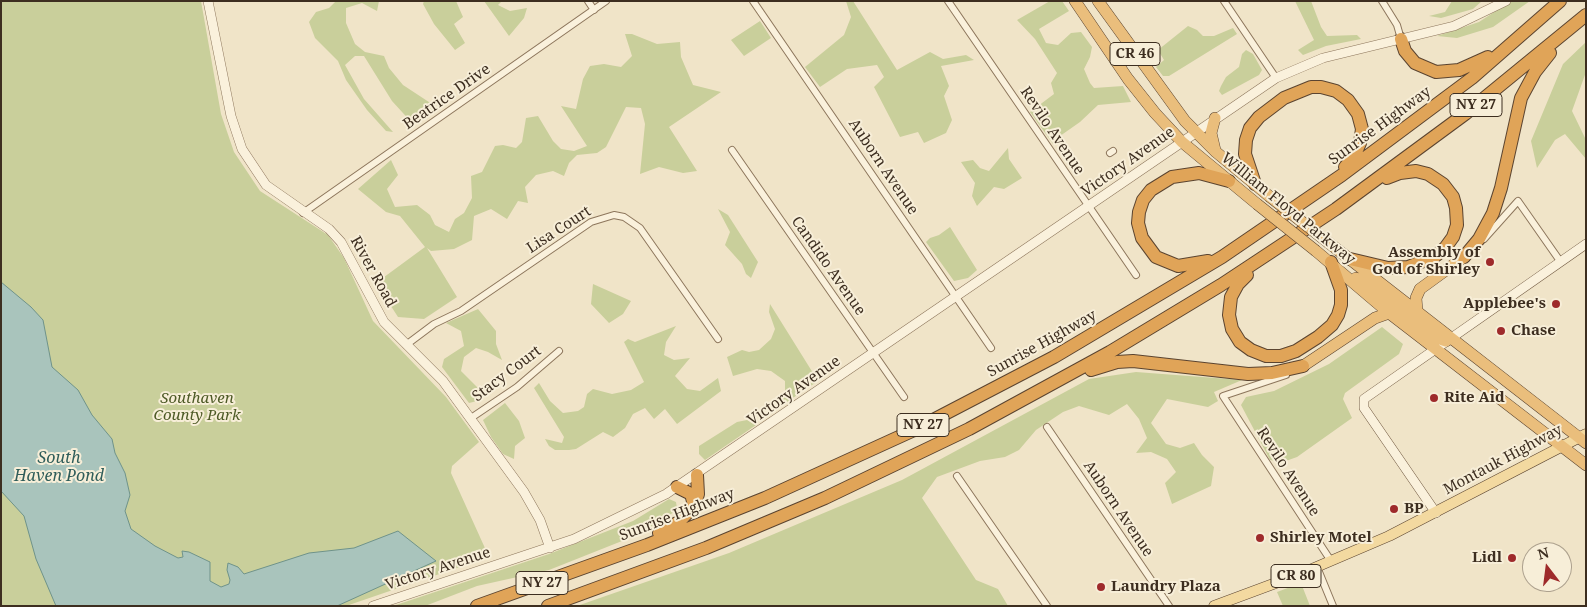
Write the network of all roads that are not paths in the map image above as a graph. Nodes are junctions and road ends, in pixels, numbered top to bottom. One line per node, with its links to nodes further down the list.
1 (208, 1): 27 (street, River Road)
2 (588, 1): 12 (street)
3 (606, 1): 12 (street, Beatrice Drive)
4 (753, 1): 37 (street, Auborn Avenue)
5 (948, 1): 26 (street, Revilo Avenue)
6 (1074, 1): 19 (highway, William Floyd Parkway / CR 46)
7 (1098, 1): 18 (highway, William Floyd Parkway / CR 46)
8 (1224, 1): 16 (street)
9 (1382, 1): 15 (street)
10 (1506, 1): 15 (street, Victory Avenue)
11 (1560, 1): 14 (highway, Sunrise Highway / NY 27)
12 (594, 10): 27 (street, Beatrice Drive)
13 (1586, 15): 24 (highway, NY 27); 31 (highway)
14 (1525, 32): 15 (highway); 25 (highway, Sunrise Highway / NY 27)
15 (1401, 40): 16 (street, Victory Avenue)
16 (1276, 78): 17 (street, Victory Avenue)
17 (1215, 118): 18 (street, Victory Avenue); 21 (highway)
18 (1195, 132): 19 (street, Victory Avenue); 21 (highway, William Floyd Parkway / CR 46)
19 (1182, 142): 22 (highway, William Floyd Parkway / CR 46); 26 (street, Victory Avenue)
20 (732, 150): 46 (street, Candido Avenue)
21 (1216, 152): 23 (highway, William Floyd Parkway / CR 46)
22 (1229, 181): 30 (highway); 33 (highway, William Floyd Parkway / CR 46, bridge)
23 (1255, 184): 25 (highway); 32 (highway, William Floyd Parkway / CR 46, bridge)
24 (1362, 190): 29 (highway, NY 27); 32 (highway)
25 (1318, 192): 30 (highway, Sunrise Highway / NY 27)
26 (1089, 207): 36 (street, Revilo Avenue); 37 (street, Victory Avenue)
27 (303, 213): 42 (street, River Road)
28 (1586, 244): 34 (street)
29 (1275, 250): 33 (highway); 49 (highway, NY 27)
30 (1222, 257): 63 (highway, Sunrise Highway / NY 27)
31 (1464, 257): 34 (street); 38 (highway)
32 (1350, 259): 38 (highway, William Floyd Parkway / CR 46)
33 (1331, 262): 35 (highway, William Floyd Parkway / CR 46)
34 (1560, 262): 41 (street)
35 (1341, 271): 39 (highway, William Floyd Parkway / CR 46); 41 (highway)
36 (1136, 275)
37 (956, 295): 43 (street, Auborn Avenue); 46 (street, Victory Avenue)
38 (1417, 311): 41 (highway, William Floyd Parkway / CR 46)
39 (1389, 313): 44 (highway, William Floyd Parkway / CR 46); 47 (highway)
40 (718, 339): 42 (street, Lisa Court)
41 (1449, 339): 44 (street); 48 (highway, William Floyd Parkway / CR 46)
42 (406, 345): 52 (street, River Road)
43 (991, 348)
44 (1435, 348): 55 (highway, William Floyd Parkway / CR 46); 61 (street)
45 (559, 351): 52 (street, Stacy Court)
46 (874, 352): 50 (street, Candido Avenue); 57 (street, Victory Avenue)
47 (1303, 366): 49 (highway); 64 (street, Revilo Avenue)
48 (1504, 379): 51 (highway, William Floyd Parkway / CR 46); 51 (highway)
49 (1054, 384): 68 (highway, NY 27)
50 (904, 397)
51 (1533, 401): 54 (highway, William Floyd Parkway / CR 46)
52 (471, 418): 62 (street, River Road)
53 (1047, 427): 70 (street, Auborn Avenue)
54 (1583, 438): 55 (main road, Montauk Highway / CR 80)
55 (1563, 445): 56 (highway, William Floyd Parkway / CR 46); 61 (main road, Montauk Highway / CR 80)
56 (1586, 465)
57 (697, 474): 59 (street, Victory Avenue); 60 (highway)
58 (957, 476): 69 (street)
59 (678, 487): 60 (highway); 62 (street, Victory Avenue)
60 (694, 506): 63 (highway)
61 (1436, 513): 64 (main road, Montauk Highway / CR 80)
62 (550, 548): 66 (street, Victory Avenue)
63 (607, 559): 67 (highway, Sunrise Highway / NY 27)
64 (1331, 561): 65 (main road, Montauk Highway / CR 80)
65 (1317, 567): 71 (main road, Montauk Highway / CR 80); 72 (street)
66 (373, 606)
67 (477, 606)
68 (548, 606)
69 (1047, 606)
70 (1169, 606)
71 (1214, 606)
72 (1333, 606)

